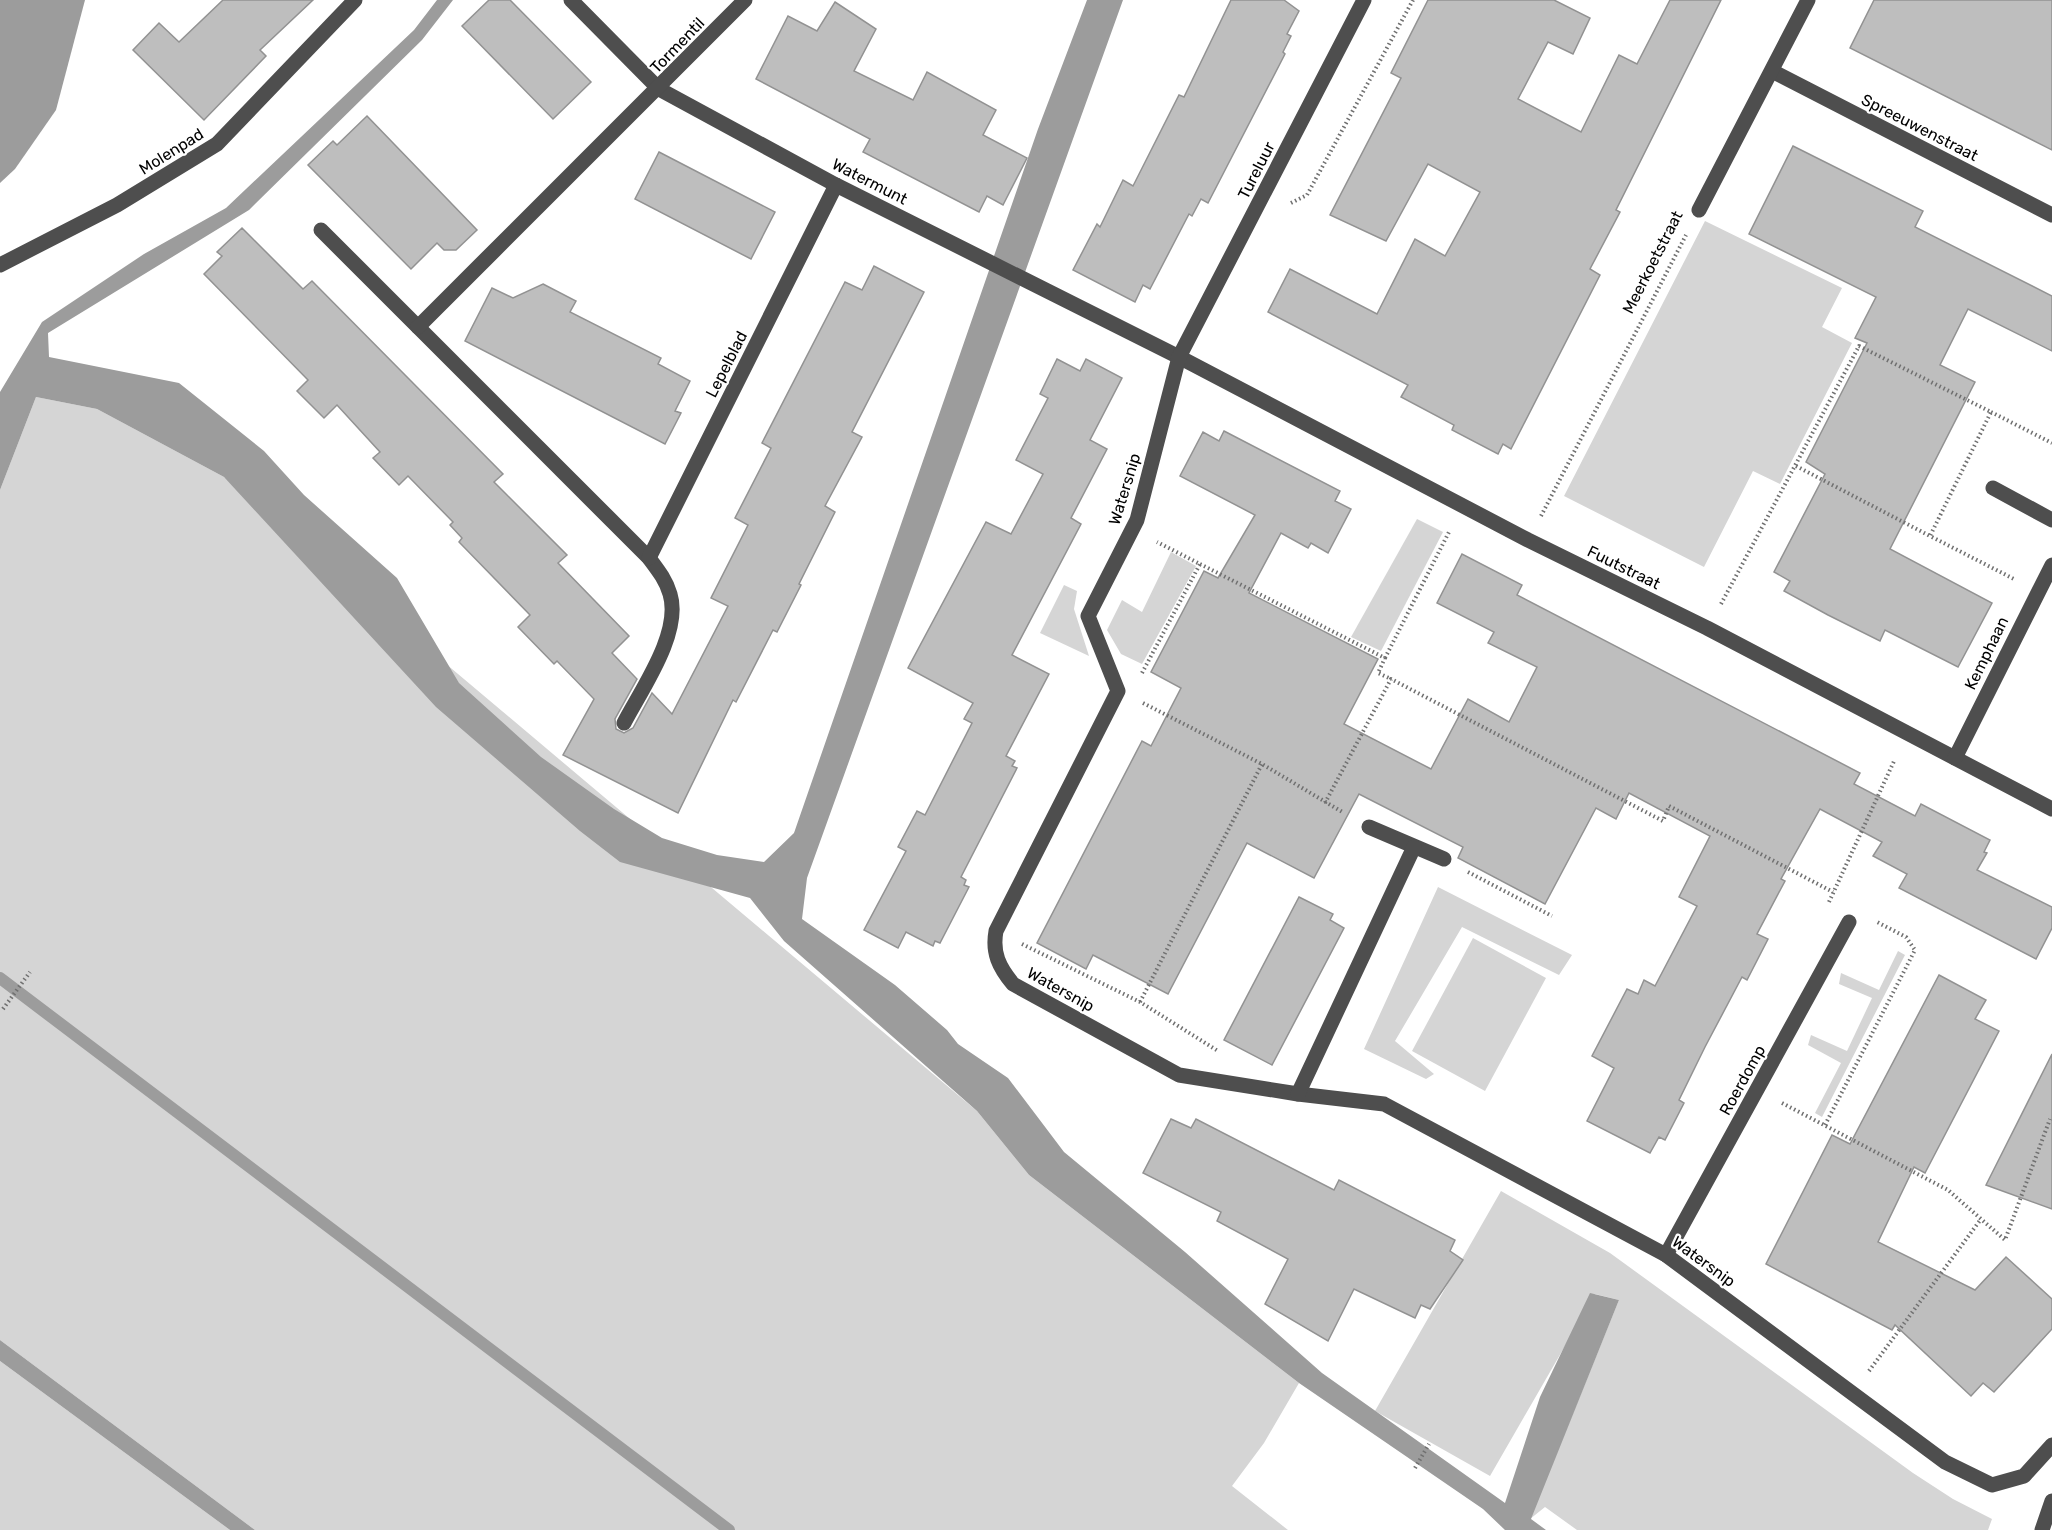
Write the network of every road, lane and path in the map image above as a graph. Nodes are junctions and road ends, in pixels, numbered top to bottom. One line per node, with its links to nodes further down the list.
1 (355, 0): 14 (street, Molenpad)
2 (571, 0): 8 (street, Watermunt)
3 (745, 0): 8 (street, Tormentil)
4 (1364, 0): 12 (street, Tureluur)
5 (1413, 0): 12 (path)
6 (1808, 0): 7 (street, Meerkoetstraat)
7 (1772, 71): 10 (street, Meerkoetstraat); 11 (street, Spreeuwenstraat)
8 (659, 89): 9 (street, Watermunt); 15 (street)
9 (836, 185): 16 (street, Watermunt); 26 (street, Lepelblad)
10 (1699, 210): 25 (path, Meerkoetstraat)
11 (2052, 215)
12 (1247, 226): 16 (street, Tureluur)
13 (321, 230): 15 (street)
14 (0, 265)
15 (418, 327): 26 (street)
16 (1179, 357): 21 (street, Fuutstraat); 23 (street, Watersnip)
17 (1992, 412): 18 (path); 19 (path); 24 (path)
18 (2052, 443)
19 (1796, 466): 24 (path); 30 (path)
20 (1993, 488): 22 (street)
21 (1462, 506): 25 (street, Fuutstraat); 31 (path)
22 (2052, 520)
23 (1132, 529): 27 (path); 33 (street, Watersnip)
24 (1930, 536): 29 (path)
25 (1528, 540): 30 (street, Fuutstraat)
26 (649, 558): 34 (street)
27 (1200, 564): 31 (path); 33 (path)
28 (2052, 565): 29 (street, Kemphaan)
29 (2036, 591): 35 (street, Kemphaan)
30 (1707, 628): 35 (street, Fuutstraat)
31 (1385, 658): 32 (path)
32 (1391, 679): 37 (path); 42 (path)
33 (1124, 693): 36 (path); 45 (street)
34 (624, 723)
35 (1955, 758): 38 (street, Fuutstraat)
36 (1262, 764): 37 (path); 47 (path)
37 (1325, 803): 39 (path)
38 (2052, 809)
39 (1369, 826): 40 (street)
40 (1414, 848): 41 (street); 51 (street)
41 (1444, 860): 43 (path)
42 (1833, 892)
43 (1552, 916)
44 (1850, 922): 50 (street, Roerdomp)
45 (996, 931): 47 (path); 51 (street, Watersnip)
46 (30, 972): 48 (path)
47 (1140, 1002): 49 (path)
48 (3, 1010)
49 (1221, 1053)
50 (1757, 1090): 53 (path); 54 (street, Roerdomp)
51 (1298, 1094): 54 (street, Watersnip)
52 (2050, 1119): 53 (path)
53 (1981, 1219): 55 (path)
54 (1666, 1255): 55 (street, Watersnip)
55 (1853, 1393): 57 (street, Watersnip)
56 (1429, 1444): 58 (path)
57 (2052, 1445)
58 (1415, 1468)
59 (2052, 1501): 60 (street)
60 (2042, 1530)

